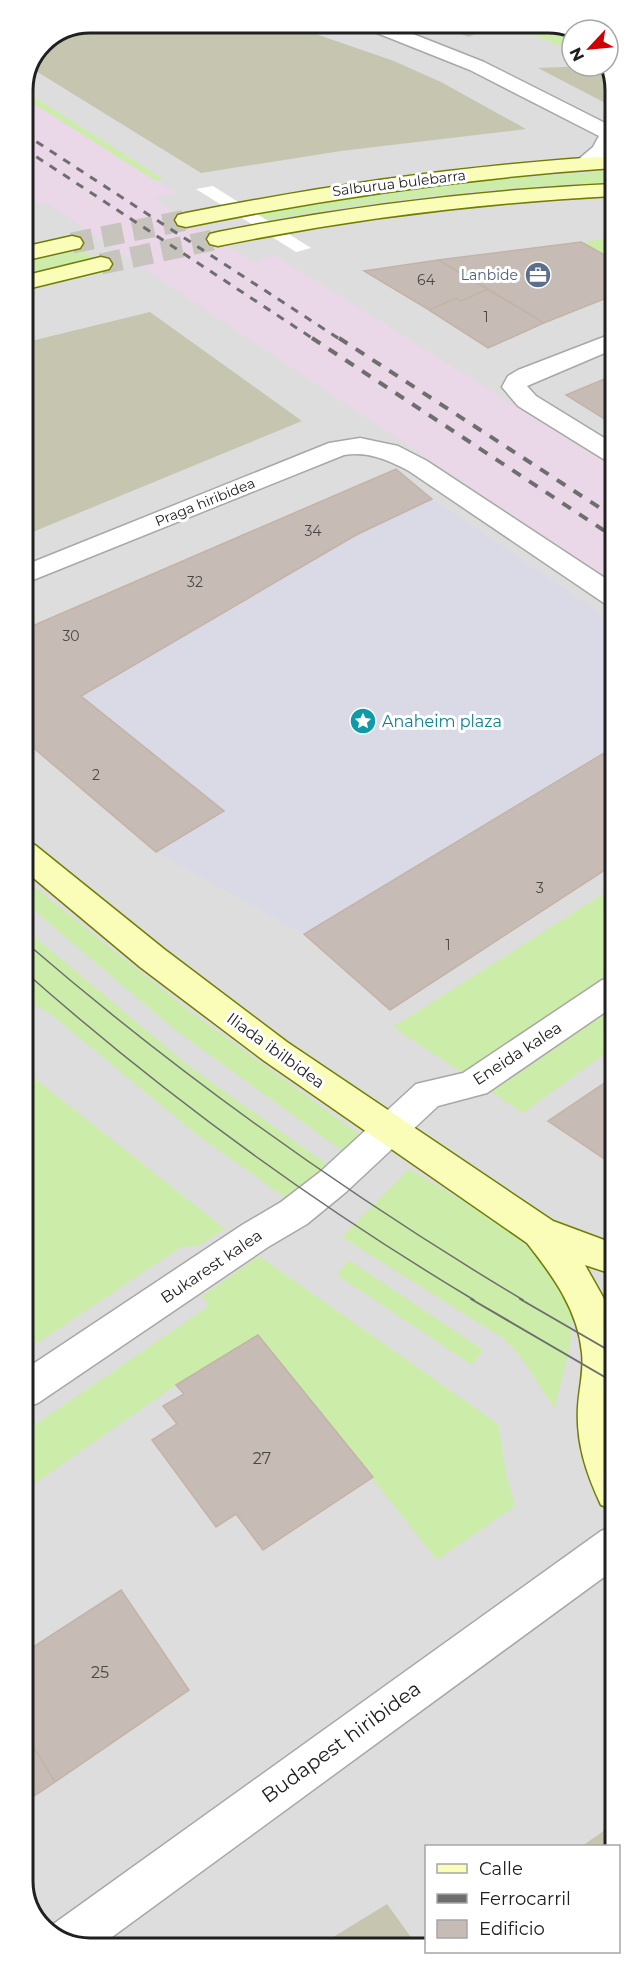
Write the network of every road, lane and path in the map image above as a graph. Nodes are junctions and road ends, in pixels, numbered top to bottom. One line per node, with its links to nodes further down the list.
1 (394, 33): 2 (street)
2 (605, 132)
3 (605, 145): 5 (street)
4 (605, 163): 5 (main road, Salburua bulebarra)
5 (584, 164): 7 (main road, Salburua bulebarra)
6 (605, 190): 8 (main road, Salburua bulebarra)
7 (186, 220)
8 (218, 239)
9 (72, 243): 10 (main road)
10 (33, 252)
11 (101, 264): 12 (main road)
12 (33, 281)
13 (605, 344): 14 (street)
14 (605, 449)
15 (33, 572): 16 (street, Praga hiribidea)
16 (605, 591)
17 (33, 861): 19 (main road, Iliada ibilbidea)
18 (605, 995): 19 (street, Eneida kalea)
19 (389, 1130): 20 (main road, Iliada ibilbidea); 24 (street, Bukarest kalea)
20 (540, 1232): 21 (main road, Iliada ibilbidea); 22 (main road, Iliada ibilbidea)
21 (605, 1256)
22 (605, 1353)
23 (605, 1376): 25 (main road, Iliada ibilbidea)
24 (33, 1385)
25 (605, 1465)
26 (605, 1552): 27 (street, Budapest hiribidea)
27 (75, 1936)

